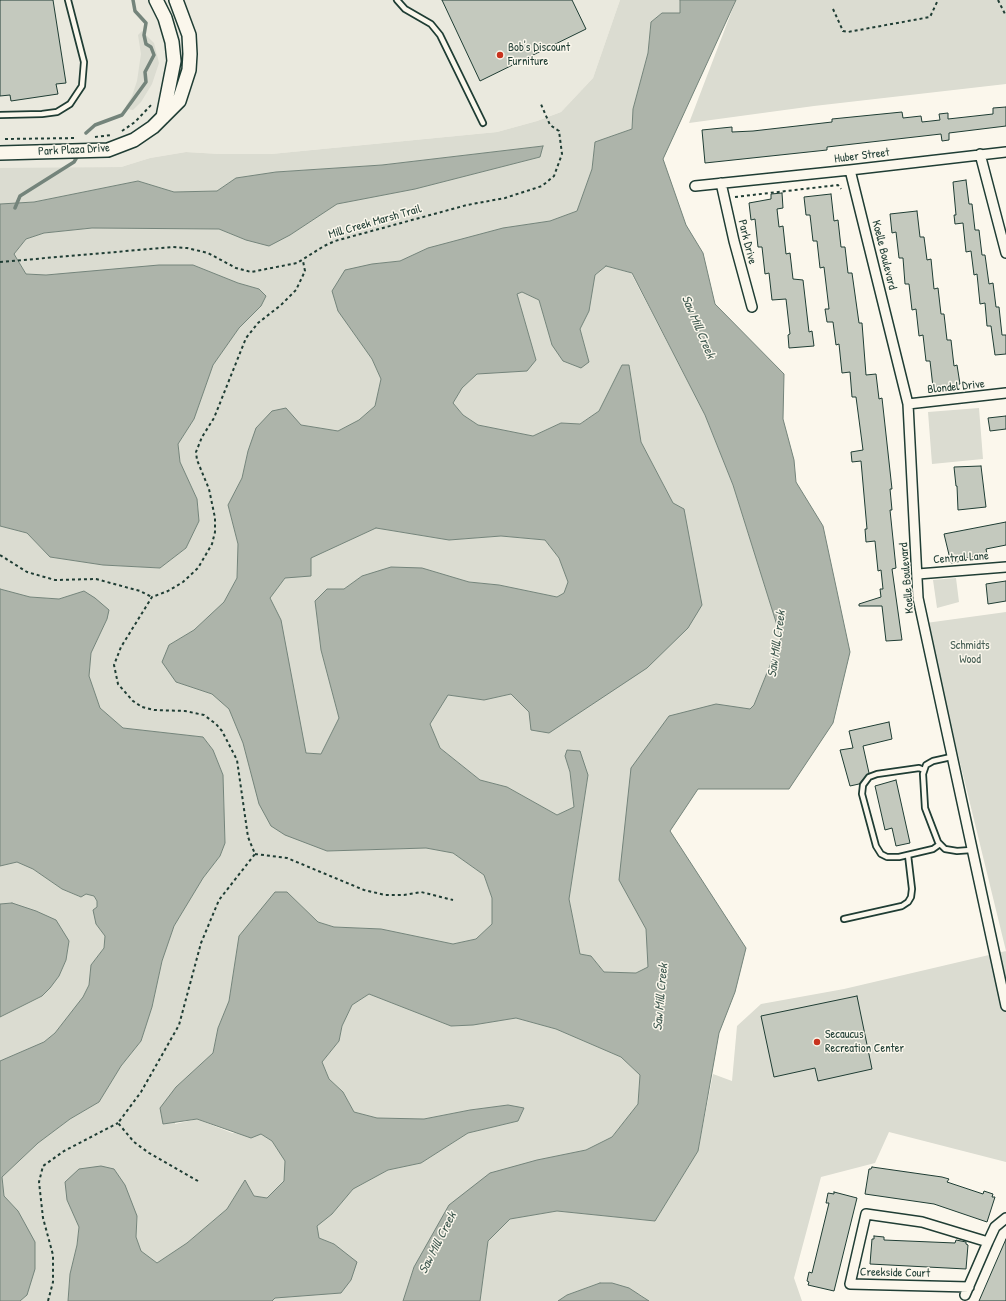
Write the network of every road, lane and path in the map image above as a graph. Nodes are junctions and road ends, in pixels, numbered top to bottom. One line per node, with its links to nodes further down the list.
1 (68, 0): 11 (lane)
2 (156, 0): 12 (street)
3 (176, 0): 12 (street, Park Plaza Drive)
4 (397, 0): 13 (lane)
5 (938, 0): 7 (path)
6 (998, 0): 8 (path)
7 (833, 9)
8 (1006, 16)
9 (154, 102): 14 (path)
10 (540, 102): 28 (path, Mill Creek Marsh Trail)
11 (0, 115)
12 (163, 117): 20 (street, Park Plaza Drive)
13 (483, 123)
14 (121, 132)
15 (115, 133): 17 (path)
16 (79, 138): 18 (path)
17 (92, 138)
18 (0, 140)
19 (1006, 152): 21 (street, Huber Street)
20 (0, 153)
21 (980, 154): 22 (street, Huber Street); 27 (street)
22 (850, 170): 23 (street, Huber Street); 32 (street, Koelle Boulevard)
23 (721, 183): 24 (street, Huber Street); 30 (street, Park Drive)
24 (696, 186)
25 (841, 189): 26 (path)
26 (732, 199)
27 (1006, 253)
28 (303, 261): 29 (path, Mill Creek Marsh Trail); 36 (path)
29 (0, 262)
30 (752, 307)
31 (1006, 393): 32 (street, Blondel Drive)
32 (908, 404): 35 (street, Koelle Boulevard)
33 (0, 555): 36 (path)
34 (1006, 567): 35 (street, Central Lane)
35 (918, 574): 37 (street, Koelle Boulevard)
36 (152, 597): 41 (path)
37 (951, 757): 38 (lane); 40 (street, Koelle Boulevard)
38 (924, 770): 39 (lane); 42 (lane)
39 (940, 844): 40 (lane); 42 (lane)
40 (971, 850): 45 (street, Koelle Boulevard)
41 (255, 854): 43 (path); 46 (path)
42 (908, 855): 44 (lane)
43 (453, 900)
44 (844, 919)
45 (1006, 1006)
46 (118, 1123): 47 (path); 52 (path)
47 (198, 1182)
48 (1006, 1218): 49 (street)
49 (988, 1242): 50 (street); 50 (street, Creekside Court)
50 (969, 1287): 51 (street)
51 (965, 1296)
52 (48, 1301)

